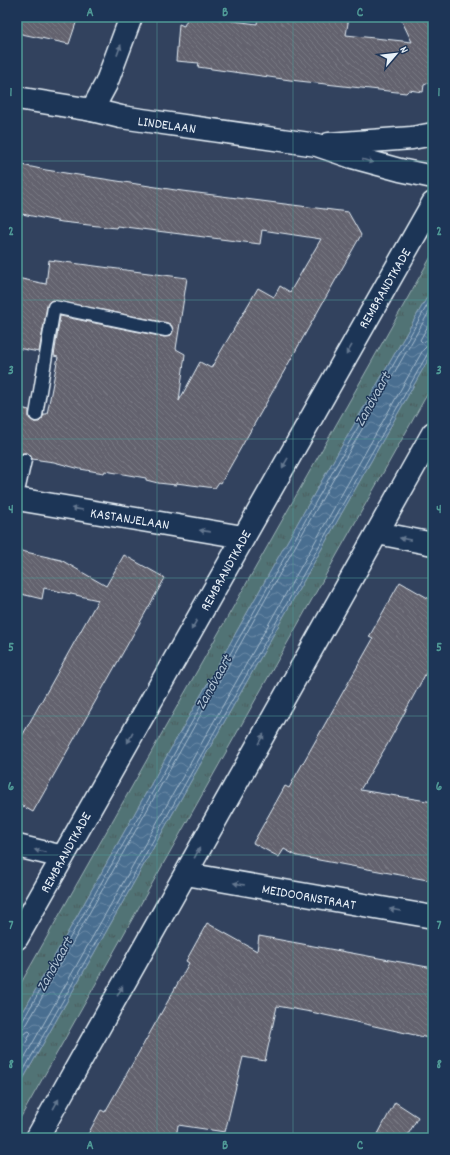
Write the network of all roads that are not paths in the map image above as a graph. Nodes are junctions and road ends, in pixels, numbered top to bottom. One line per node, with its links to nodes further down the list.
1 (131, 17): 3 (street, one-way to 1)
2 (17, 98): 3 (street, LINDELAAN)
3 (92, 110): 5 (street, LINDELAAN)
4 (433, 134): 5 (street, LINDELAAN)
5 (317, 145): 6 (street, LINDELAAN, one-way to 6)
6 (433, 177)
7 (433, 203): 14 (street, REMBRANDTKADE, one-way to 14)
8 (166, 330): 9 (lane)
9 (36, 415)
10 (433, 433): 13 (street)
11 (25, 460): 12 (lane)
12 (17, 498): 14 (street, KASTANJELAAN, one-way to 12)
13 (378, 533): 15 (street, one-way to 13); 18 (street, one-way to 13)
14 (243, 537): 17 (street, REMBRANDTKADE, one-way to 17)
15 (433, 544)
16 (17, 846): 17 (street, one-way to 16)
17 (62, 857): 20 (street, REMBRANDTKADE)
18 (186, 874): 19 (street, MEIDOORNSTRAAT, one-way to 18); 21 (street, one-way to 18)
19 (433, 917)
20 (17, 938)
21 (37, 1138)

